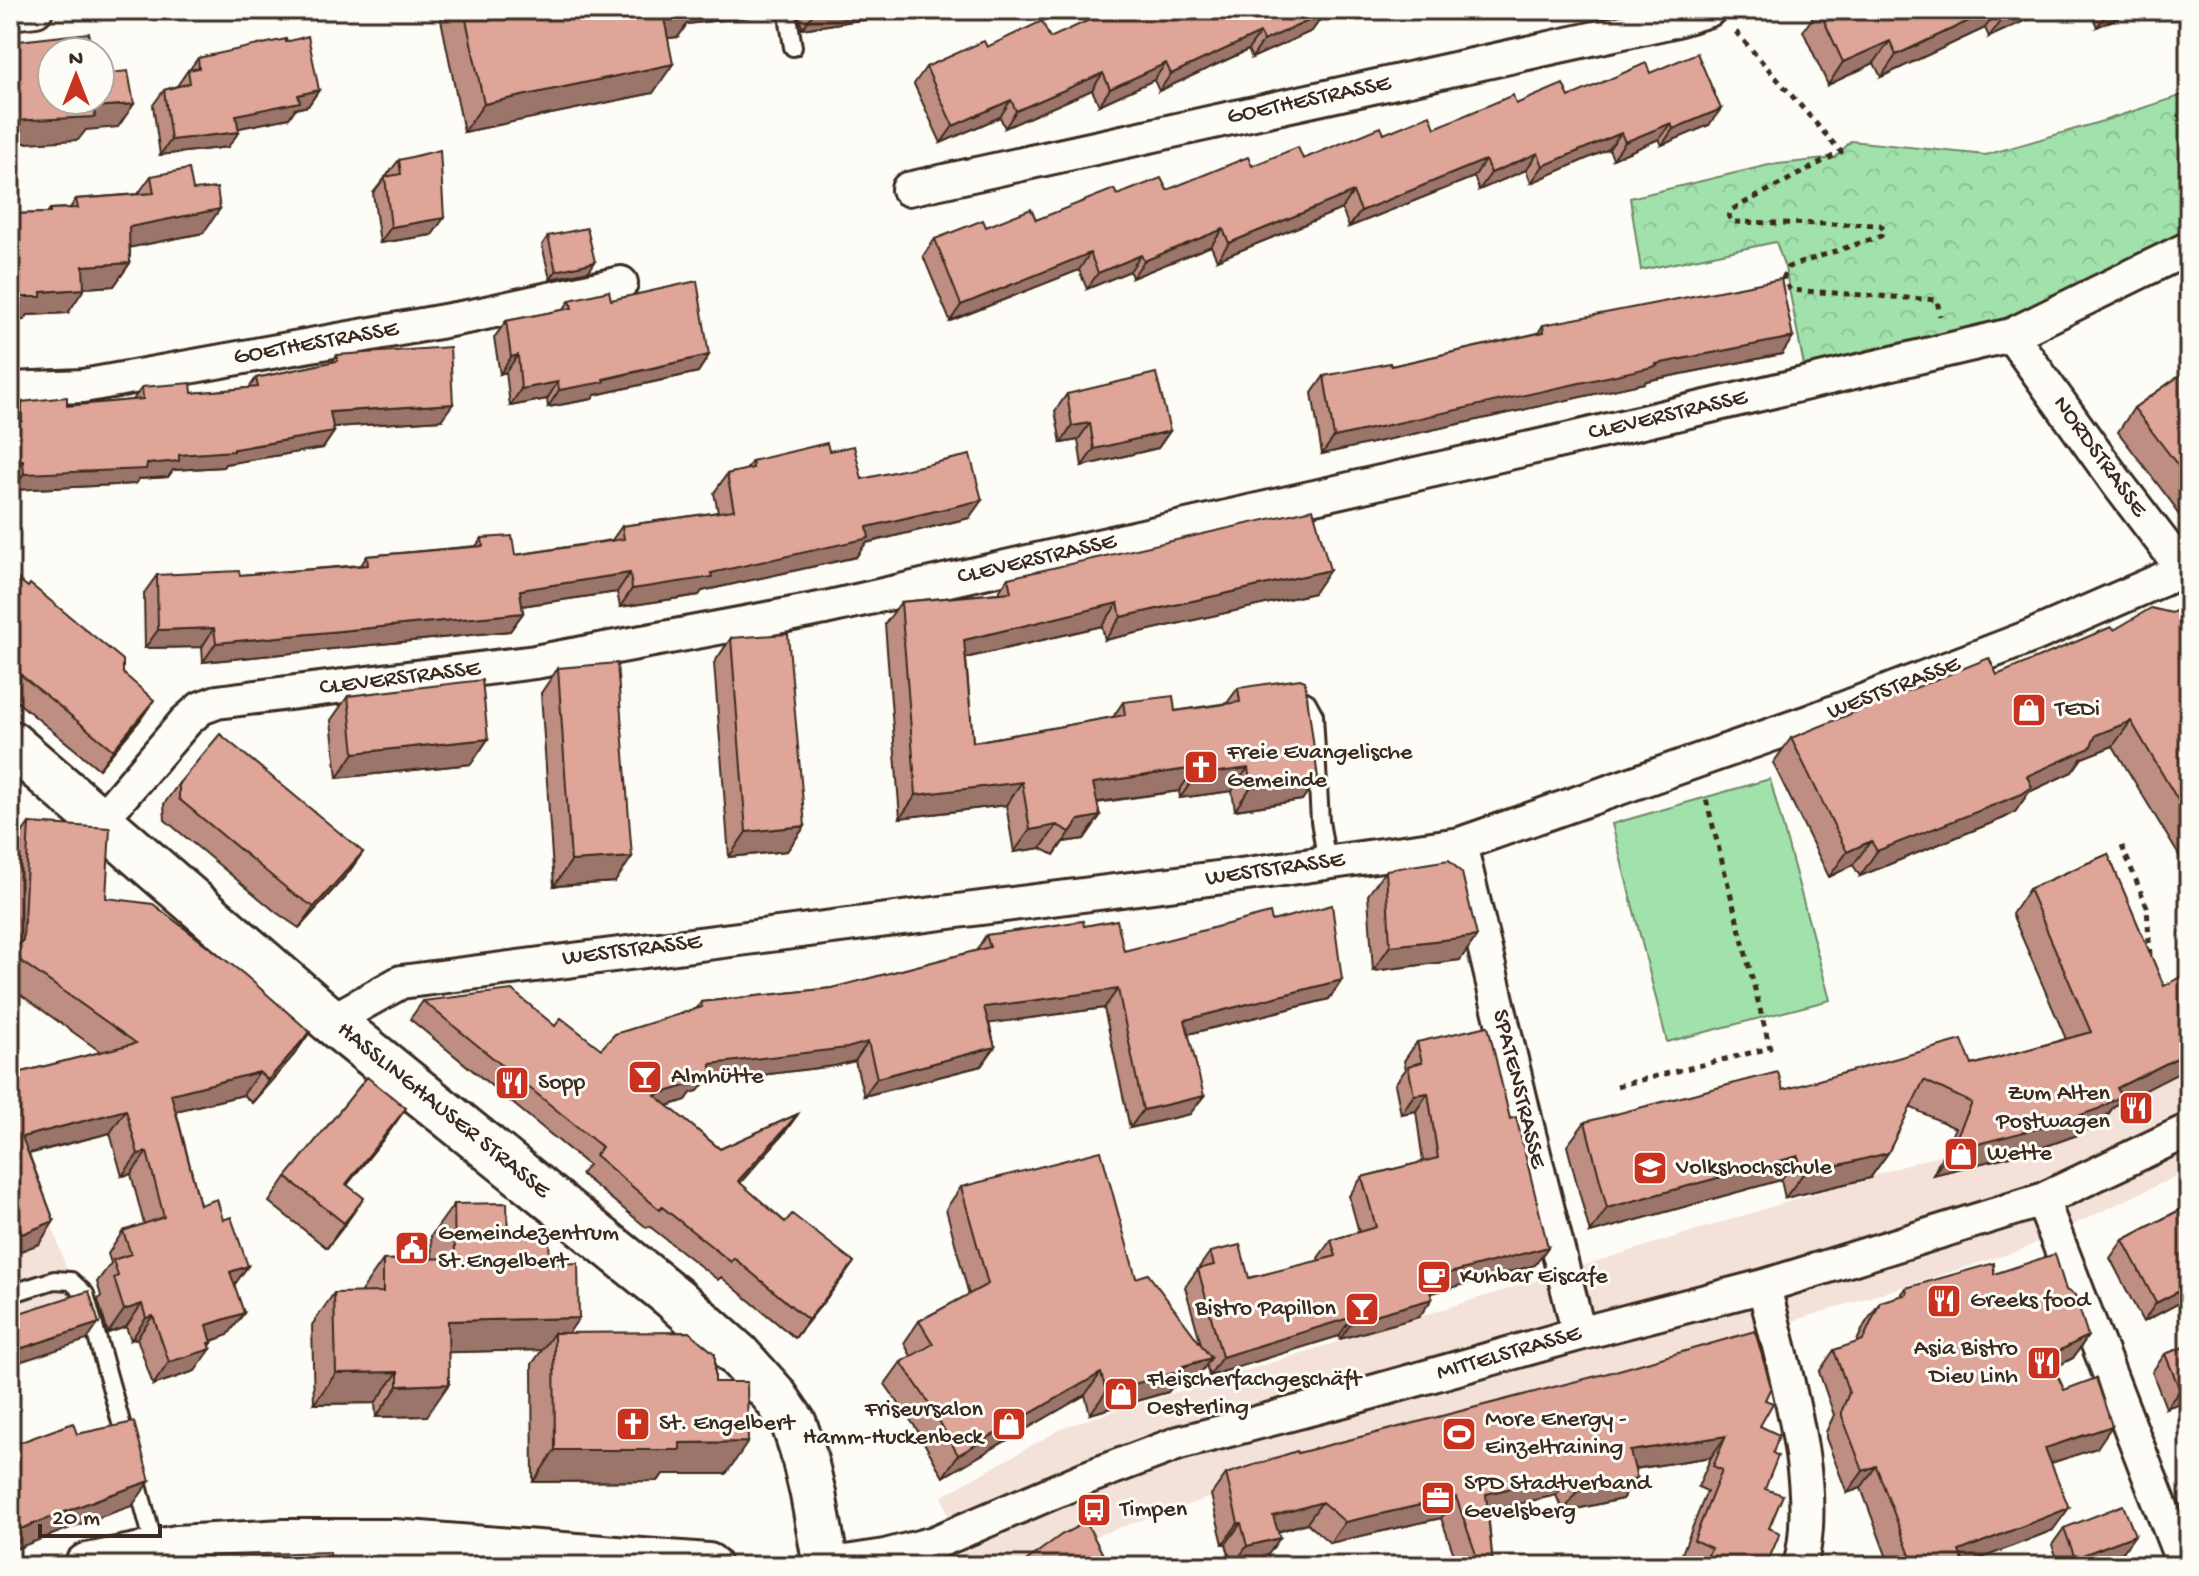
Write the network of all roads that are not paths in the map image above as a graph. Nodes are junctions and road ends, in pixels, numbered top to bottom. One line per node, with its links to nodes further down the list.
1 (36, 10): 3 (street)
2 (787, 10): 5 (lane)
3 (10, 13)
4 (1718, 16): 6 (street, GOETHESTRASSE)
5 (793, 47)
6 (908, 189)
7 (2189, 248): 9 (street, CLEVERSTRASSE)
8 (621, 283): 10 (street, GOETHESTRASSE)
9 (2011, 335): 11 (street, NORDSTRASSE); 14 (street, CLEVERSTRASSE)
10 (10, 389)
11 (2186, 574): 15 (street, WESTSTRASSE)
12 (1281, 690): 16 (lane)
13 (10, 743): 14 (main road, HASSLINGHAUSER STRASSE)
14 (101, 820): 17 (main road, HASSLINGHAUSER STRASSE)
15 (1460, 844): 16 (street, WESTSTRASSE); 22 (street, SPATENSTRASSE)
16 (1327, 863): 17 (street, WESTSTRASSE)
17 (331, 1021): 27 (main road, HASSLINGHAUSER STRASSE)
18 (2189, 1130): 19 (street, MITTELSTRASSE)
19 (2042, 1200): 20 (street, MITTELSTRASSE); 29 (street)
20 (1764, 1286): 22 (street, MITTELSTRASSE); 28 (street)
21 (10, 1294): 23 (lane)
22 (1579, 1334): 27 (street, MITTELSTRASSE)
23 (156, 1552): 24 (main road); 25 (main road)
24 (87, 1566)
25 (708, 1566)
26 (815, 1566): 27 (main road)
27 (826, 1566)
28 (1800, 1566)
29 (2184, 1566)

